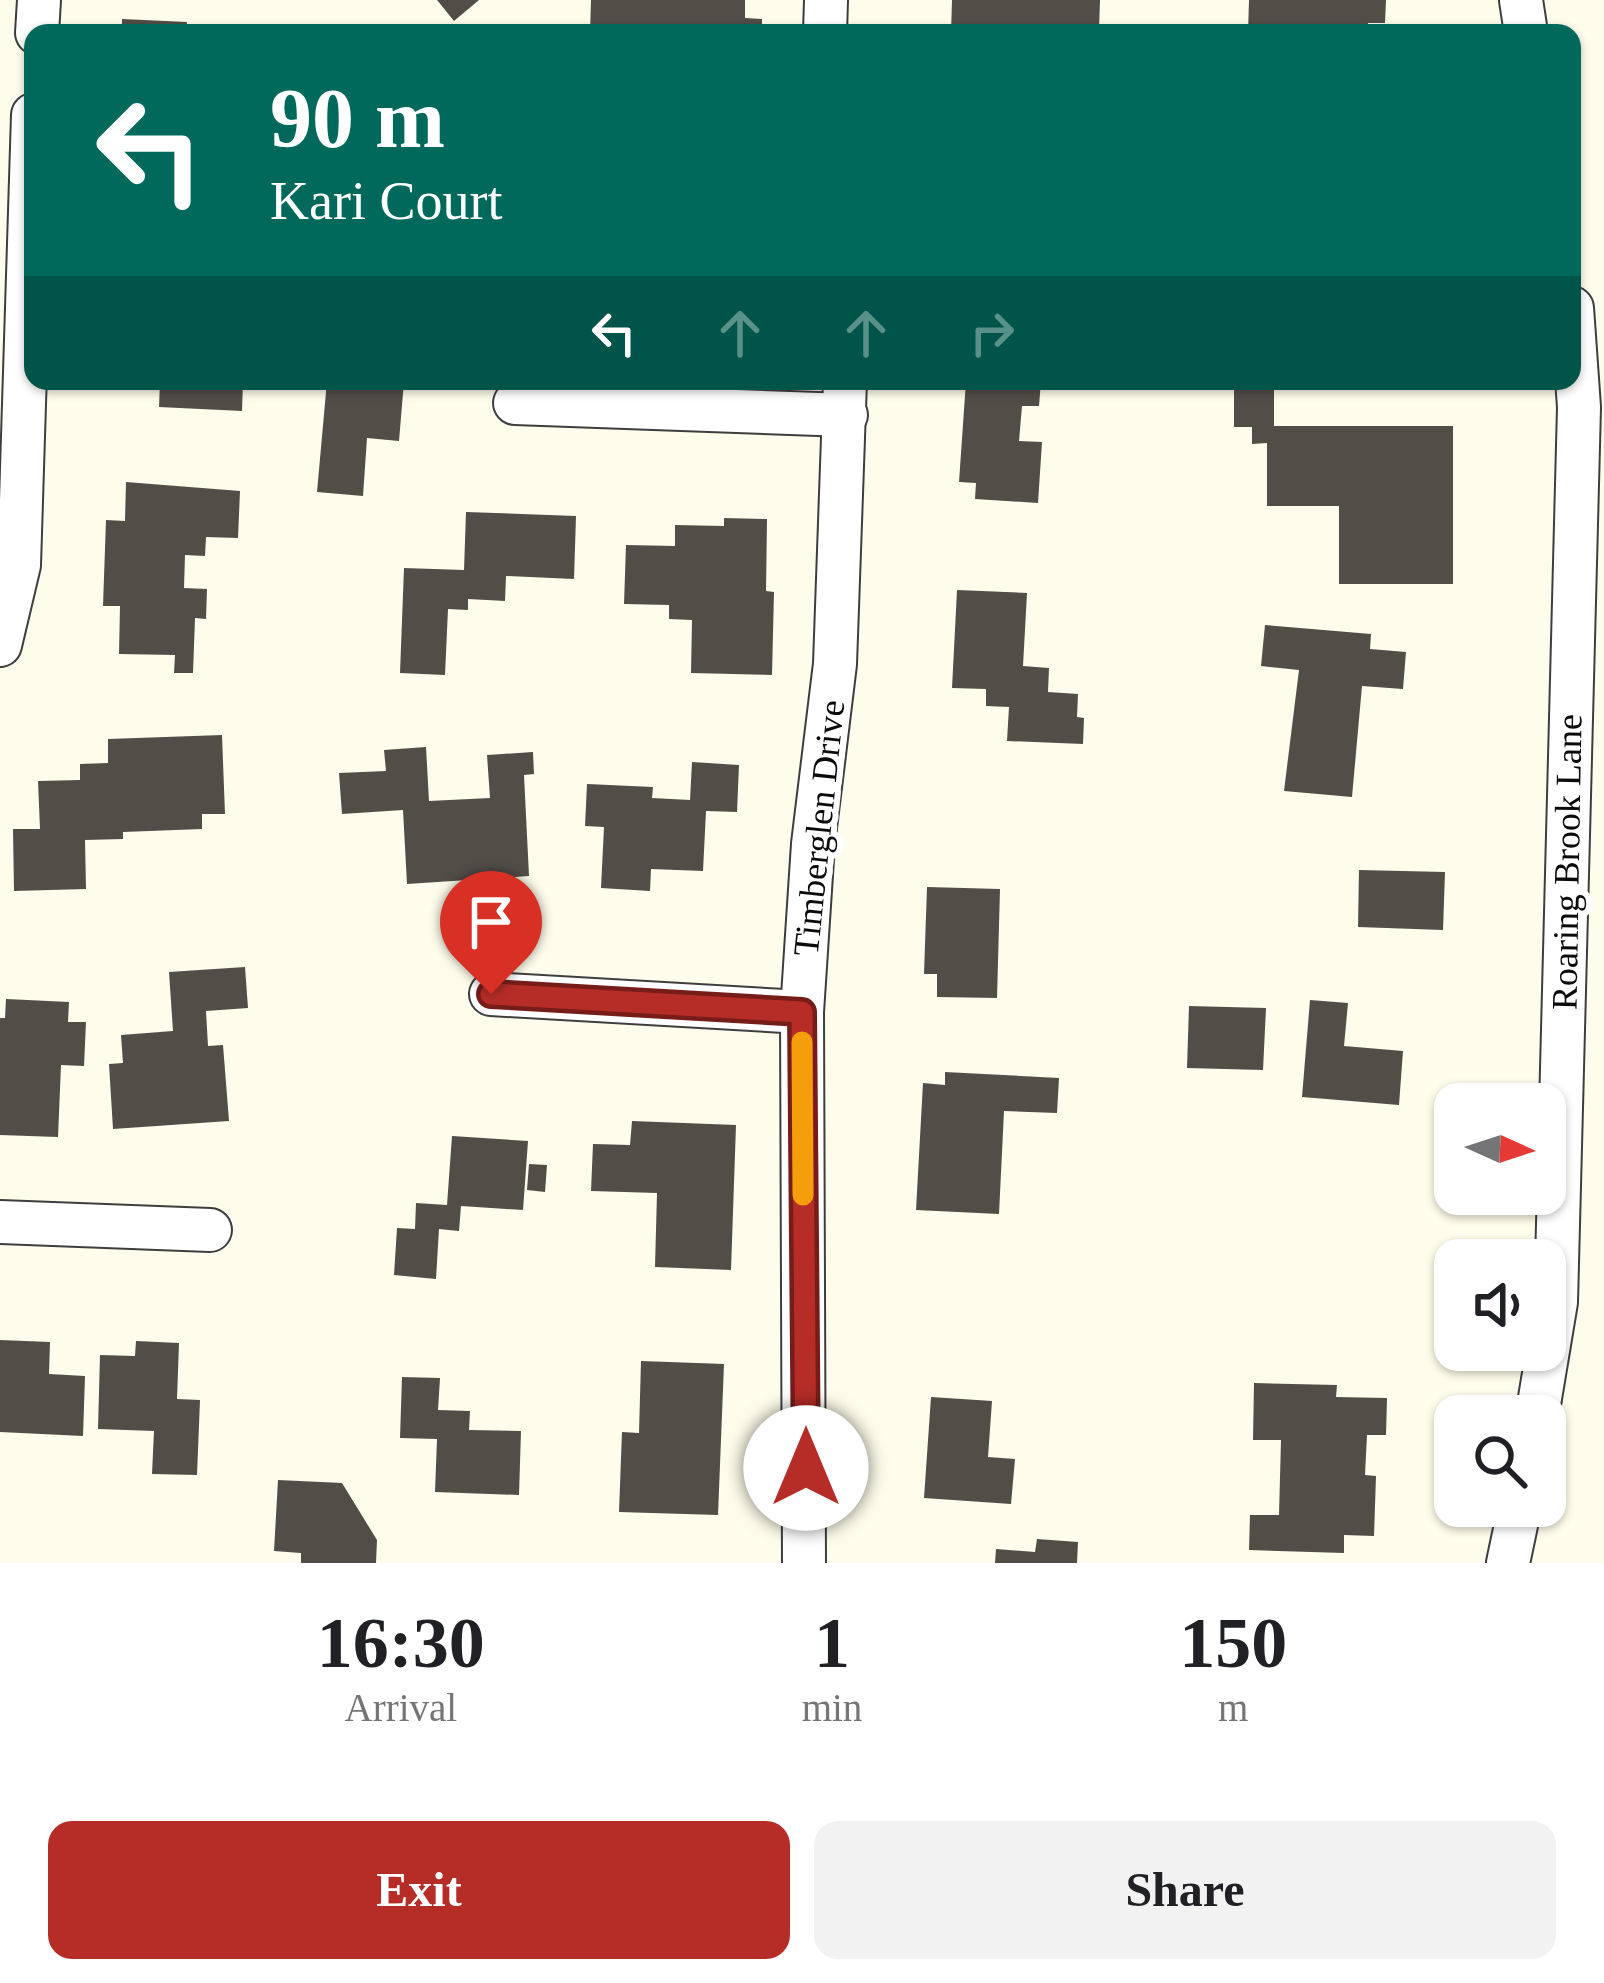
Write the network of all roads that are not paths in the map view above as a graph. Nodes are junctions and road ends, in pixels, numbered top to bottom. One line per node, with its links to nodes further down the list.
1 (24, 158): 2 (street)
2 (15, 199): 6 (street)
3 (1578, 390): 11 (street, Roaring Brook Lane)
4 (846, 398): 5 (street); 8 (street, Timberglen Drive)
5 (514, 404)
6 (0, 645)
7 (491, 994): 8 (street)
8 (802, 1012): 13 (street, Timberglen Drive)
9 (0, 1222): 10 (street)
10 (210, 1230)
11 (1541, 1395)
12 (1516, 1527): 14 (street)
13 (804, 1563)
14 (1508, 1563)

